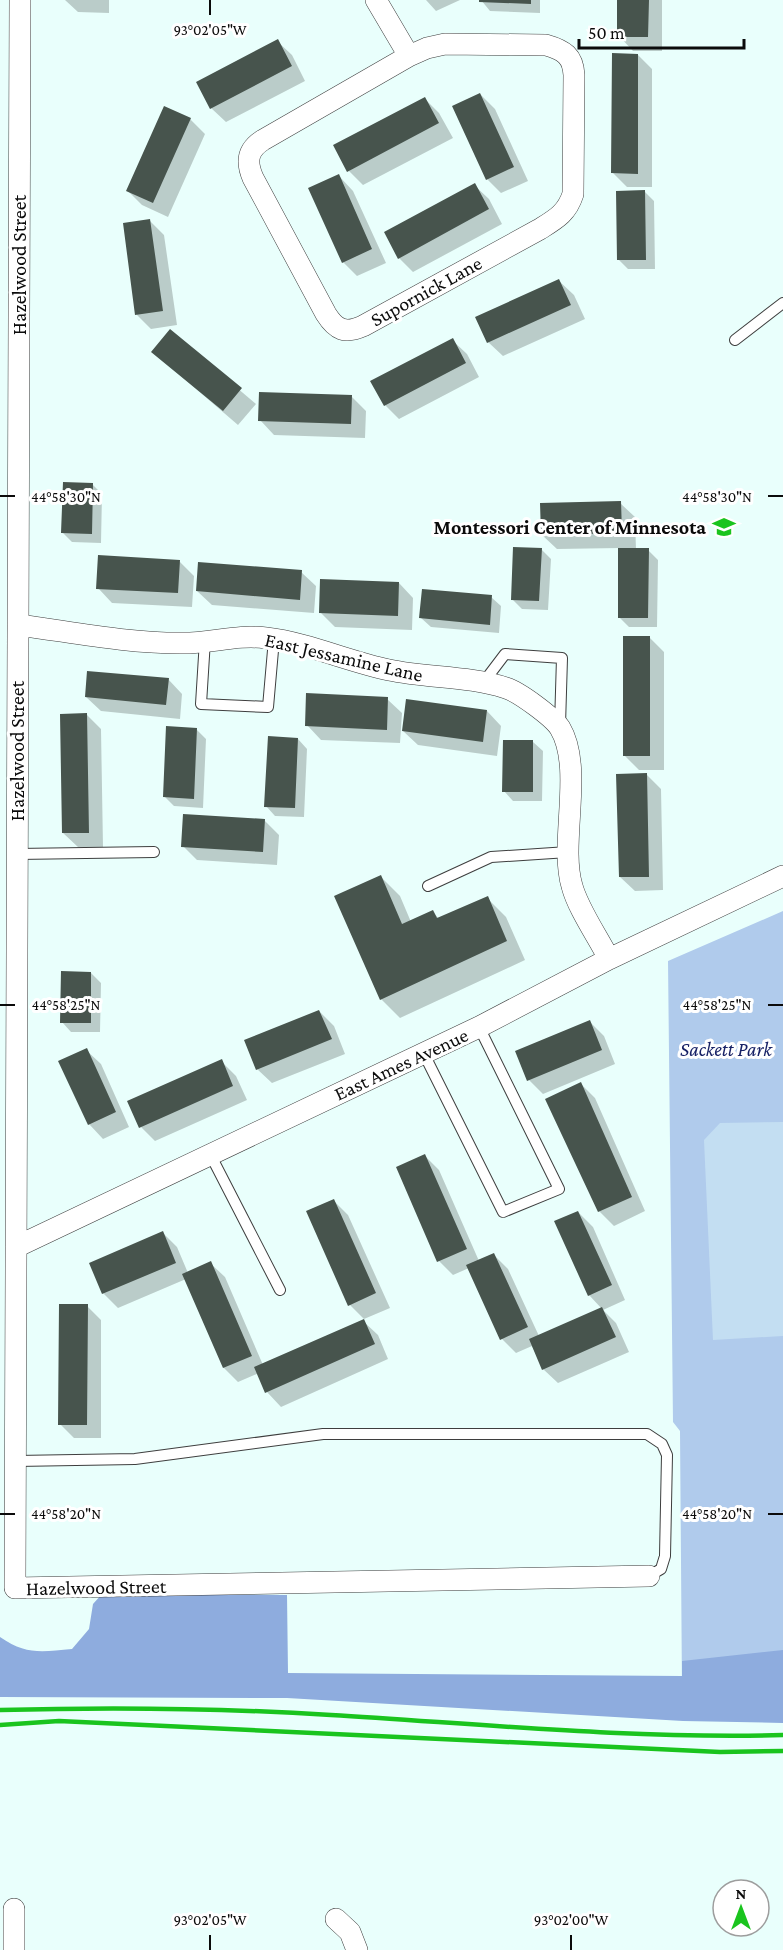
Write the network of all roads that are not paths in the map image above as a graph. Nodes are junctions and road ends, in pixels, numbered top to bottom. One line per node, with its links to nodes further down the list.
1 (20, 0): 6 (street, Hazelwood Street)
2 (376, 0): 3 (street)
3 (409, 56): 3 (street, Supornick Lane)
4 (783, 303): 5 (lane)
5 (735, 340)
6 (18, 625): 8 (street, East Jessamine Lane); 13 (street, Hazelwood Street)
7 (274, 639): 8 (street, East Jessamine Lane); 8 (lane); 9 (street, East Jessamine Lane)
8 (205, 640)
9 (483, 684): 10 (street, East Jessamine Lane); 10 (lane)
10 (560, 729): 12 (street)
11 (154, 852): 13 (lane)
12 (568, 852): 15 (lane); 17 (street)
13 (17, 854): 16 (street, Hazelwood Street)
14 (783, 876): 17 (street, East Ames Avenue)
15 (428, 886)
16 (8, 894): 21 (street, Hazelwood Street)
17 (609, 959): 18 (street, East Ames Avenue)
18 (479, 1027): 19 (street, East Ames Avenue); 19 (lane)
19 (423, 1052): 20 (street, East Ames Avenue)
20 (210, 1154): 21 (street, East Ames Avenue); 22 (lane)
21 (16, 1246): 23 (street, Hazelwood Street)
22 (280, 1290)
23 (16, 1461): 24 (street, Hazelwood Street); 24 (lane)
24 (649, 1576)
25 (14, 1909): 27 (street)
26 (336, 1919): 28 (street)
27 (14, 1950)
28 (357, 1950)

